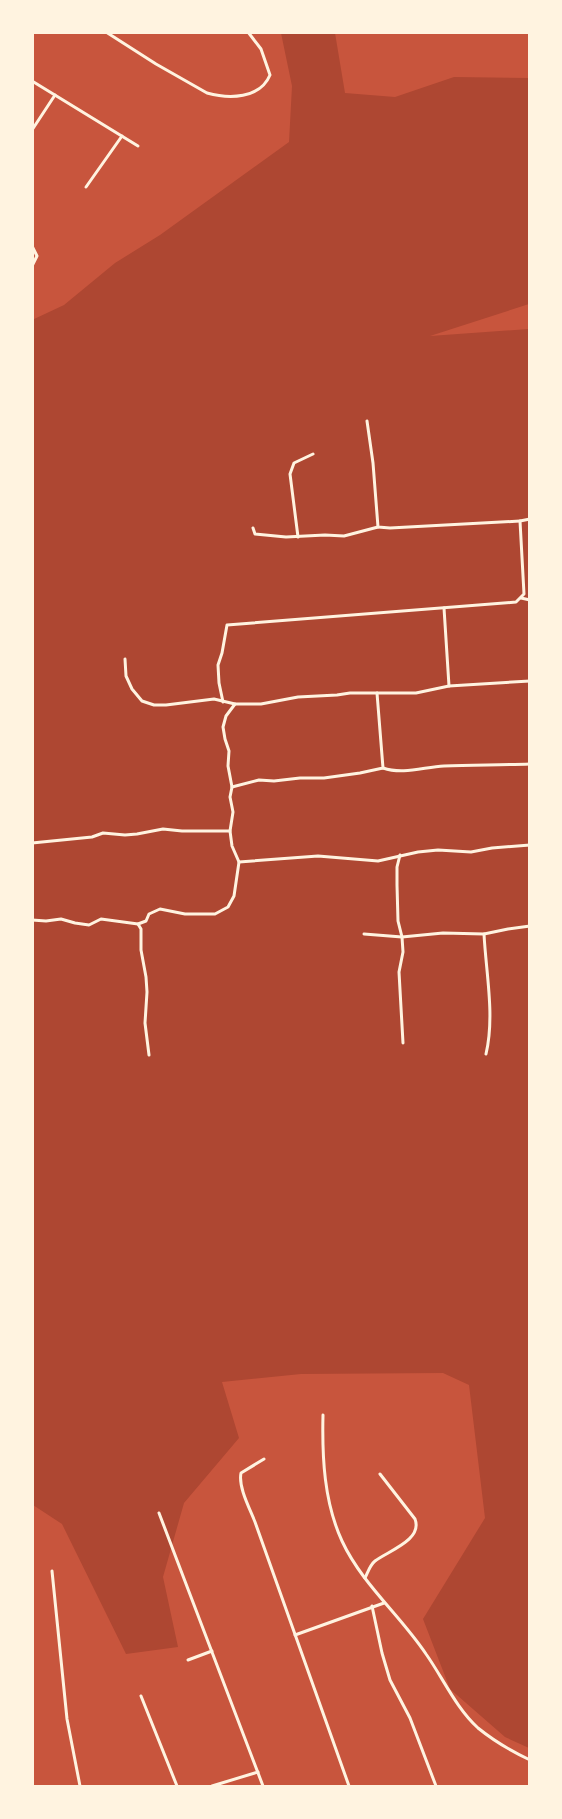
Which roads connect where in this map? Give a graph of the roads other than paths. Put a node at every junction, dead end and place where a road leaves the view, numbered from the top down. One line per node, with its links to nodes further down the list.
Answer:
1 (106, 32): 2 (street)
2 (248, 32)
3 (32, 81): 4 (street)
4 (55, 96): 5 (street); 6 (street)
5 (32, 130)
6 (122, 136): 7 (street); 8 (street)
7 (138, 146)
8 (86, 187)
9 (32, 246): 10 (street)
10 (32, 266)
11 (367, 422): 15 (street)
12 (314, 454): 17 (street)
13 (530, 519): 14 (street)
14 (520, 521): 15 (street); 18 (street)
15 (378, 527): 17 (street)
16 (253, 528): 17 (street)
17 (298, 537)
18 (520, 598): 19 (street); 20 (street)
19 (530, 600)
20 (444, 608): 23 (street); 25 (street)
21 (125, 659): 25 (street)
22 (530, 681): 23 (street)
23 (450, 686): 24 (street)
24 (377, 693): 26 (street); 28 (street)
25 (223, 702): 26 (street)
26 (235, 704): 29 (street)
27 (530, 764): 28 (street)
28 (383, 768): 29 (street)
29 (232, 788): 30 (street)
30 (230, 831): 31 (street); 34 (street)
31 (32, 843)
32 (530, 845): 33 (street)
33 (400, 855): 34 (street); 40 (street)
34 (239, 862): 36 (street)
35 (32, 920): 36 (street)
36 (138, 924): 43 (street)
37 (530, 926): 39 (street)
38 (364, 934): 40 (street)
39 (484, 934): 40 (street); 42 (street)
40 (402, 937): 41 (street)
41 (403, 1044)
42 (486, 1054)
43 (149, 1055)
44 (323, 1415): 49 (street)
45 (264, 1459): 52 (street)
46 (380, 1474): 49 (street)
47 (159, 1513): 53 (street)
48 (52, 1571): 58 (street)
49 (364, 1578): 50 (street)
50 (384, 1603): 51 (street); 56 (street)
51 (372, 1606): 52 (street); 63 (street)
52 (296, 1635): 62 (street)
53 (212, 1651): 54 (street); 57 (street)
54 (188, 1660)
55 (141, 1696): 59 (street)
56 (530, 1760)
57 (258, 1772): 60 (street); 61 (street)
58 (80, 1786)
59 (177, 1786)
60 (212, 1786)
61 (263, 1786)
62 (349, 1786)
63 (436, 1786)

